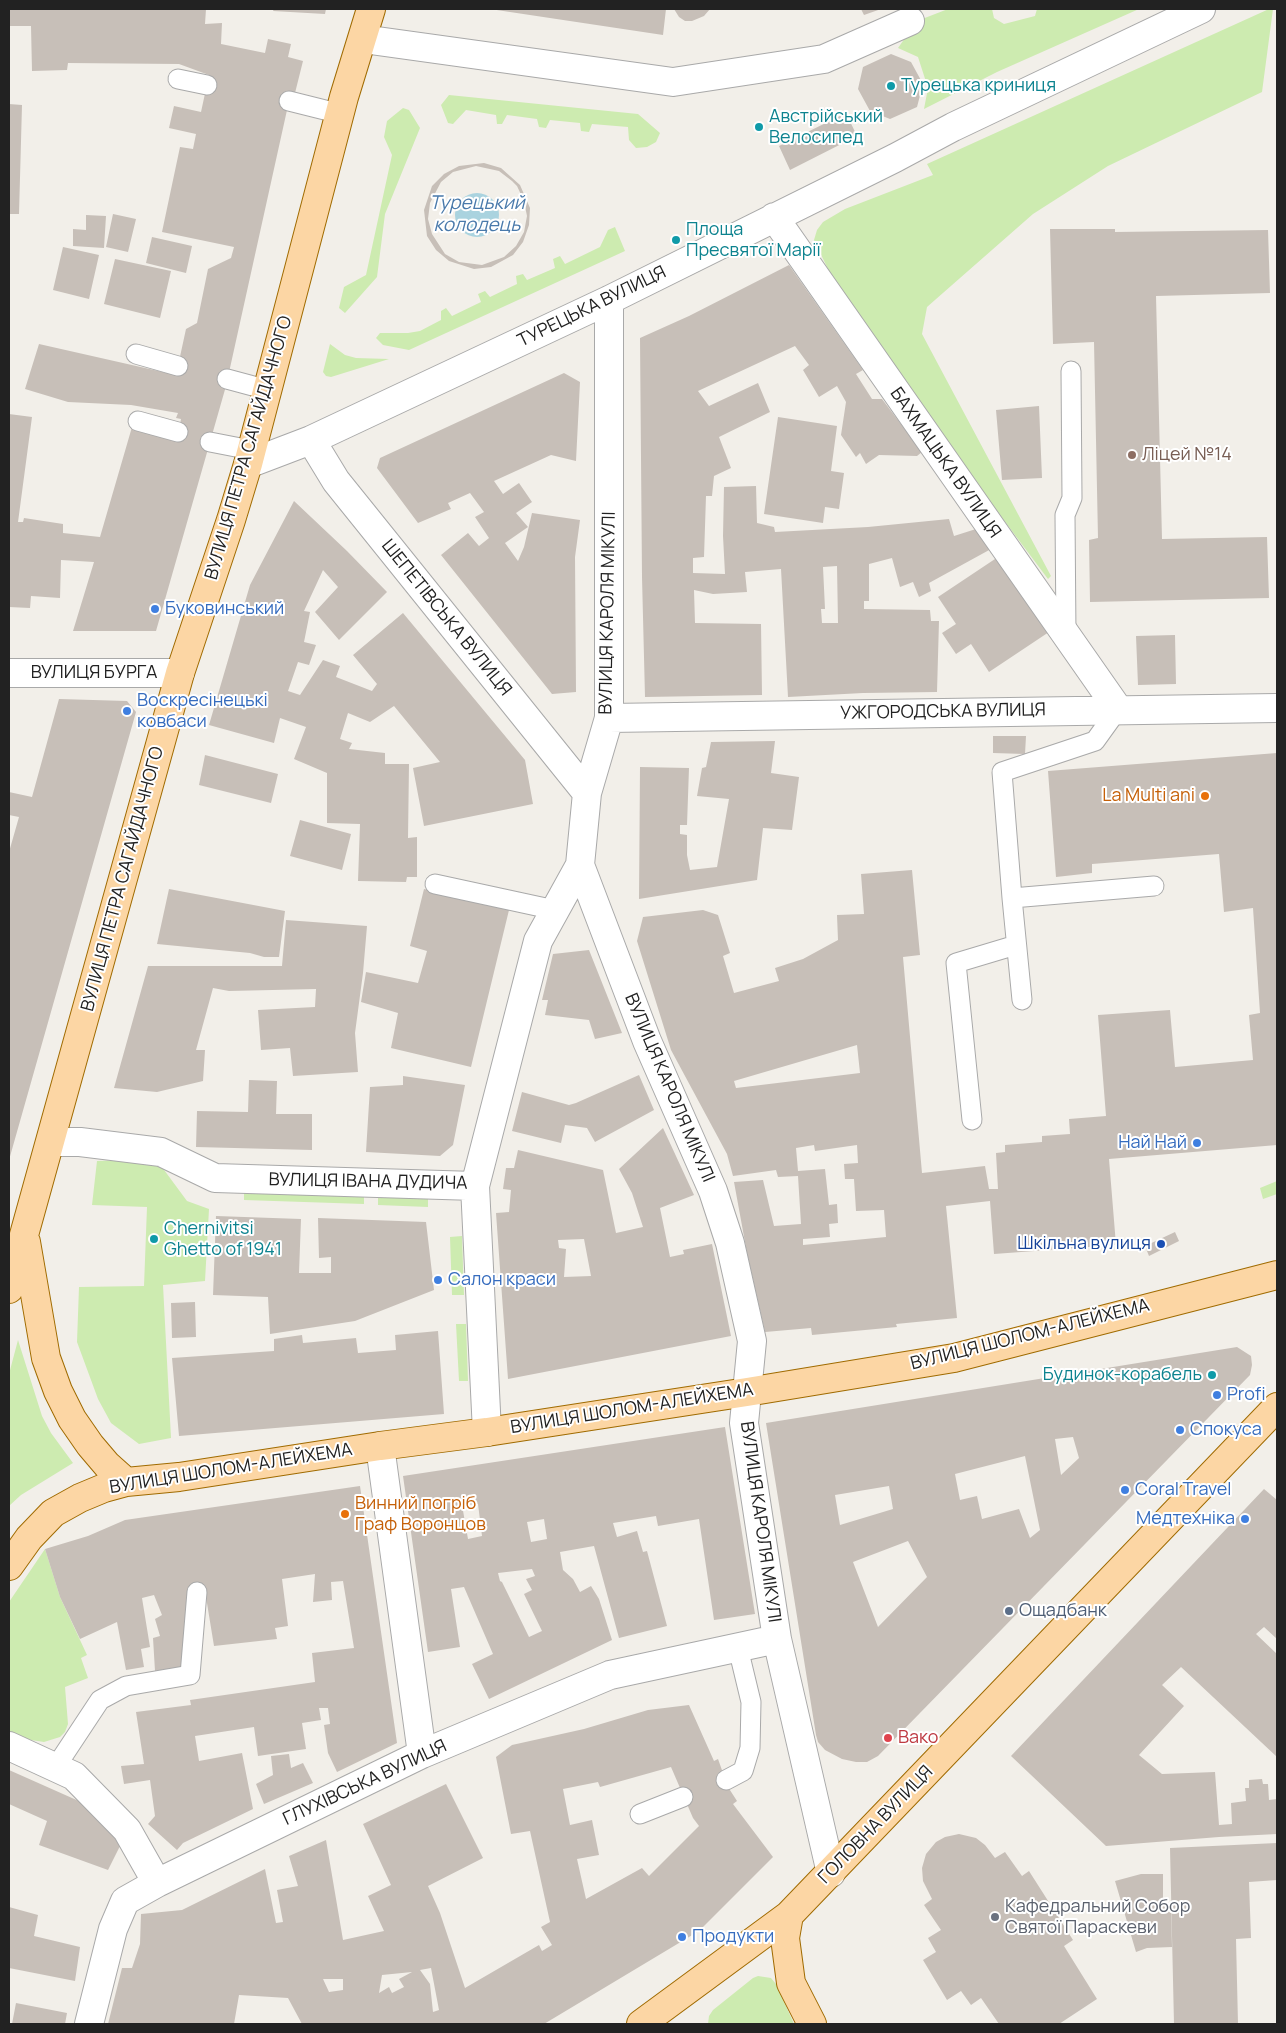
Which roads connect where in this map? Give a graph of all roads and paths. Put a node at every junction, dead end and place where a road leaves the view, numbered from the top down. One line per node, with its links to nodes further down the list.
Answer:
1 (371, 9): 4 (main road, ВУЛИЦЯ ПЕТРА САГАЙДАЧНОГО)
2 (1201, 9): 9 (street, ТУРЕЦЬКА ВУЛИЦЯ)
3 (910, 21): 4 (street)
4 (363, 38): 8 (main road, ВУЛИЦЯ ПЕТРА САГАЙДАЧНОГО)
5 (178, 78): 6 (lane)
6 (207, 84)
7 (289, 101): 8 (lane)
8 (341, 114): 15 (main road, ВУЛИЦЯ ПЕТРА САГАЙДАЧНОГО)
9 (774, 217): 10 (street, ТУРЕЦЬКА ВУЛИЦЯ); 21 (street, БАХМАЦЬКА ВУЛИЦЯ)
10 (609, 300): 18 (street, ТУРЕЦЬКА ВУЛИЦЯ); 26 (street, ВУЛИЦЯ КАРОЛЯ МІКУЛІ)
11 (136, 354): 12 (lane)
12 (178, 366)
13 (1071, 370): 21 (lane)
14 (227, 379): 15 (lane)
15 (268, 390): 20 (main road, ВУЛИЦЯ ПЕТРА САГАЙДАЧНОГО)
16 (138, 421): 17 (lane)
17 (178, 432)
18 (311, 440): 20 (street, ТУРЕЦЬКА ВУЛИЦЯ); 27 (street, ШЕПЕТІВСЬКА ВУЛИЦЯ)
19 (210, 442): 20 (lane)
20 (250, 457): 23 (main road, ВУЛИЦЯ ПЕТРА САГАЙДАЧНОГО)
21 (1066, 635): 24 (street, БАХМАЦЬКА ВУЛИЦЯ)
22 (9, 673): 23 (street, ВУЛИЦЯ БУРГА)
23 (180, 674): 36 (main road, ВУЛИЦЯ ПЕТРА САГАЙДАЧНОГО)
24 (1118, 708): 25 (street, УЖГОРОДСЬКА ВУЛИЦЯ); 26 (street, УЖГОРОДСЬКА ВУЛИЦЯ); 31 (lane)
25 (1277, 708)
26 (609, 718): 27 (street, ВУЛИЦЯ КАРОЛЯ МІКУЛІ)
27 (587, 793): 28 (street, ВУЛИЦЯ КАРОЛЯ МІКУЛІ)
28 (580, 866): 32 (street, ВУЛИЦЯ ІВАНА ДУДИЧА); 41 (street, ВУЛИЦЯ КАРОЛЯ МІКУЛІ)
29 (435, 884): 32 (lane)
30 (1154, 886): 31 (lane)
31 (1012, 898): 33 (lane)
32 (555, 910): 37 (street, ВУЛИЦЯ ІВАНА ДУДИЧА)
33 (1016, 945): 34 (lane); 35 (lane)
34 (1022, 1000)
35 (972, 1120)
36 (51, 1142): 37 (street, ВУЛИЦЯ ІВАНА ДУДИЧА); 38 (main road, ВУЛИЦЯ ПЕТРА САГАЙДАЧНОГО)
37 (475, 1186): 43 (street)
38 (25, 1234): 40 (main road, ВУЛИЦЯ ПЕТРА САГАЙДАЧНОГО); 45 (main road)
39 (1277, 1276): 41 (main road, ВУЛИЦЯ ШОЛОМ-АЛЕЙХЕМА)
40 (9, 1290)
41 (747, 1392): 43 (main road, ВУЛИЦЯ ШОЛОМ-АЛЕЙХЕМА); 48 (street, ВУЛИЦЯ КАРОЛЯ МІКУЛІ)
42 (1277, 1407): 56 (main road, ГОЛОВНА ВУЛИЦЯ)
43 (487, 1432): 44 (main road, ВУЛИЦЯ ШОЛОМ-АЛЕЙХЕМА)
44 (380, 1446): 45 (main road, ВУЛИЦЯ ШОЛОМ-АЛЕЙХЕМА); 51 (street)
45 (126, 1482): 46 (main road, ВУЛИЦЯ ШОЛОМ-АЛЕЙХЕМА)
46 (9, 1566)
47 (197, 1592): 52 (lane)
48 (777, 1639): 49 (street, ГЛУХІВСЬКА ВУЛИЦЯ); 56 (street, ВУЛИЦЯ КАРОЛЯ МІКУЛІ)
49 (738, 1648): 51 (street, ГЛУХІВСЬКА ВУЛИЦЯ); 53 (lane)
50 (9, 1746): 52 (street)
51 (422, 1754): 57 (street, ГЛУХІВСЬКА ВУЛИЦЯ)
52 (55, 1768): 57 (street)
53 (726, 1780)
54 (684, 1797): 55 (lane)
55 (640, 1814)
56 (831, 1873): 58 (main road, ГОЛОВНА ВУЛИЦЯ)
57 (157, 1883): 60 (street, ГЛУХІВСЬКА ВУЛИЦЯ)
58 (789, 1914): 59 (main road, ГОЛОВНА ВУЛИЦЯ); 61 (main road)
59 (649, 2022)
60 (89, 2024)
61 (812, 2024)

